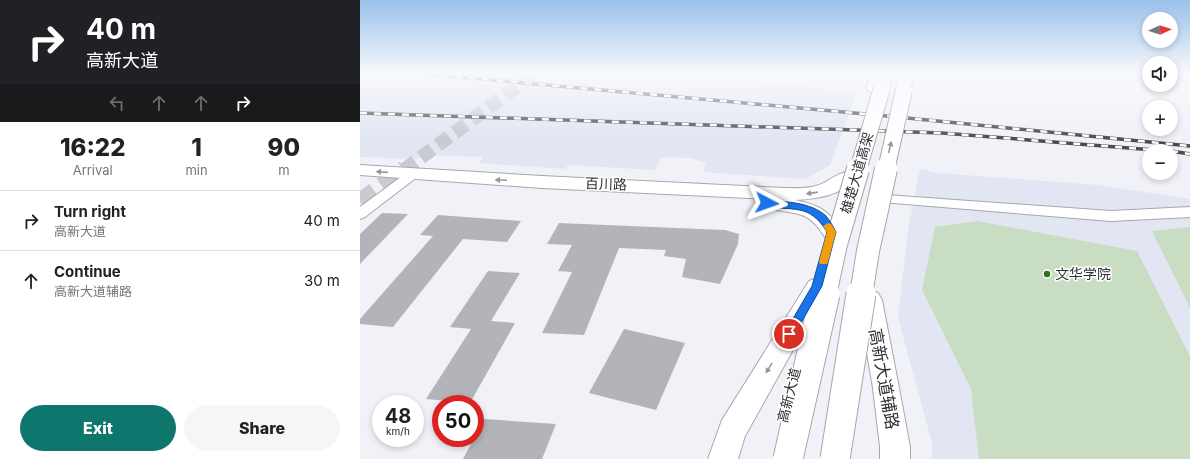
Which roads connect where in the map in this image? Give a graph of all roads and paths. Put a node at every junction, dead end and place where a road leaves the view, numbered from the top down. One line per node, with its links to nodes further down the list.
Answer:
1 (874, 95): 19 (main road, 雄楚大道高架, bridge)
2 (906, 95): 14 (main road, 雄楚大道高架, one-way to 2, bridge)
3 (848, 173): 5 (main road, 百川路, one-way to 5); 11 (main road, 高新大道)
4 (361, 174): 5 (main road, 百川路, one-way to 4); 7 (main road, 百川路)
5 (413, 174): 7 (street)
6 (892, 175): 8 (main road)
7 (398, 185): 10 (street); 11 (main road, 百川路)
8 (886, 199): 9 (street); 13 (main road)
9 (1190, 212)
10 (360, 214)
11 (832, 232): 12 (main road, 高新大道)
12 (817, 286): 15 (main road, one-way to 15); 18 (main road, 高新大道)
13 (870, 300): 21 (main road); 22 (main road, 高新大道辅路)
14 (855, 336): 20 (main road, 雄楚大道高架, bridge); 21 (main road, bridge)
15 (732, 430): 16 (street); 17 (main road)
16 (712, 459)
17 (723, 459)
18 (773, 459)
19 (788, 459)
20 (835, 459)
21 (847, 459)
22 (895, 459)

